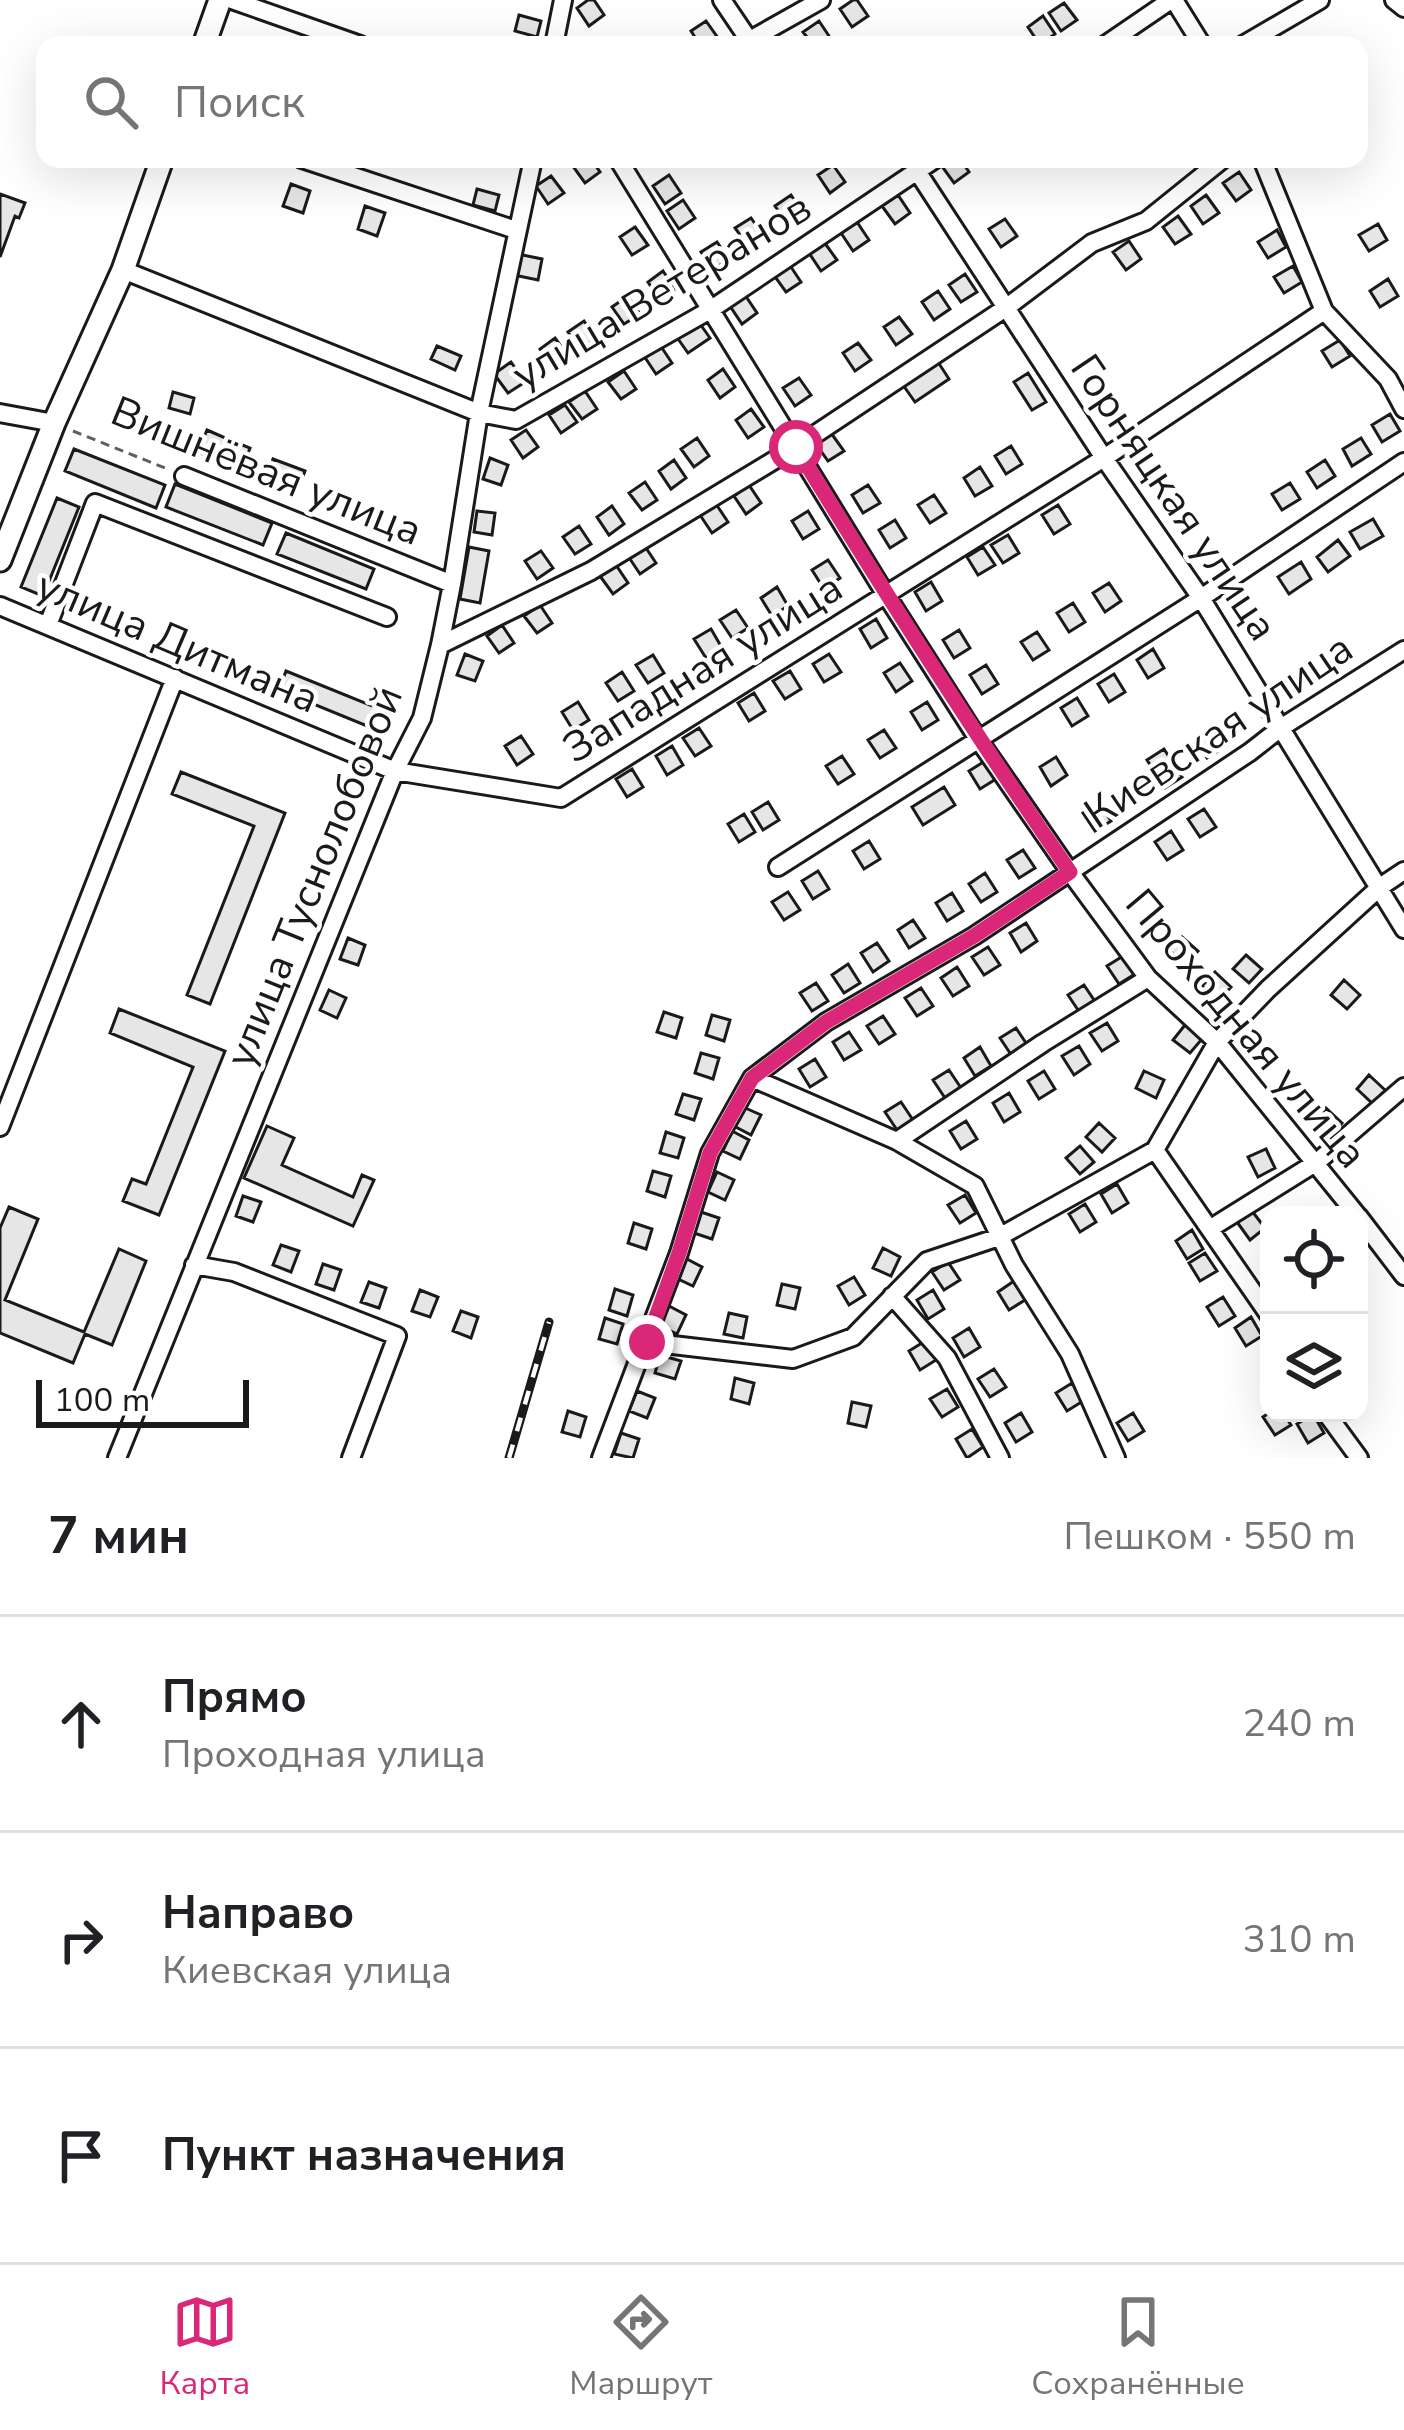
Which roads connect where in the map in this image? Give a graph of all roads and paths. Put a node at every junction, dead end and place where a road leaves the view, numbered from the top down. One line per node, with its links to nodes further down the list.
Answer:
1 (220, 0): 10 (main road)
2 (232, 0): 11 (street)
3 (722, 0): 13 (street)
4 (821, 0): 14 (street)
5 (1173, 0): 15 (street); 16 (street)
6 (1320, 0): 17 (street)
7 (1394, 0): 9 (street)
8 (558, 2): 12 (street)
9 (1404, 8)
10 (206, 36)
11 (334, 36)
12 (555, 36)
13 (741, 36)
14 (757, 36)
15 (1119, 36)
16 (1196, 36)
17 (1258, 36)
18 (159, 168): 27 (main road)
19 (329, 168): 26 (street)
20 (534, 168): 26 (street, улица Туснолобовой)
21 (623, 168): 29 (street, Проходная улица)
22 (922, 168): 25 (street, улица Ветеранов)
23 (1212, 168): 28 (street)
24 (1266, 168): 30 (street)
25 (917, 171): 28 (street, Горняцкая улица); 29 (street, улица Ветеранов)
26 (516, 230): 34 (street, улица Туснолобовой)
27 (123, 270): 34 (street); 35 (main road)
28 (1007, 307): 36 (street); 37 (street, Горняцкая улица)
29 (710, 310): 34 (street, улица Ветеранов); 36 (street, Проходная улица)
30 (1324, 311): 31 (street); 37 (street, Западная улица)
31 (1396, 374): 32 (street)
32 (1404, 409)
33 (0, 413): 35 (street)
34 (479, 413): 41 (street, улица Туснолобовой)
35 (55, 423): 39 (path, Вишнёвая улица); 40 (main road)
36 (796, 447): 42 (street, Проходная улица); 47 (street)
37 (1104, 458): 42 (street, Западная улица); 43 (street, Горняцкая улица)
38 (1404, 463): 43 (street)
39 (184, 476): 41 (street, Вишнёвая улица)
40 (0, 560)
41 (452, 584): 47 (street, улица Туснолобовой)
42 (886, 595): 51 (street, Проходная улица); 52 (street, Западная улица)
43 (1202, 598): 50 (street, Горняцкая улица); 51 (street)
44 (0, 606): 46 (street, улица Дитмана)
45 (387, 617): 46 (street)
46 (48, 626): 49 (street, улица Дитмана)
47 (440, 645): 52 (street, улица Туснолобовой)
48 (1404, 650): 50 (street, Киевская улица)
49 (175, 678): 52 (street, улица Дитмана); 62 (street)
50 (1282, 727): 55 (street, Киевская улица); 56 (street, Горняцкая улица)
51 (978, 739): 53 (street); 55 (street, Проходная улица)
52 (395, 771): 70 (street, улица Туснолобовой)
53 (778, 867)
54 (1404, 871): 56 (street)
55 (1070, 872): 58 (street, Проходная улица); 60 (street, Киевская улица)
56 (1380, 887): 57 (street, Горняцкая улица); 59 (street)
57 (1404, 928)
58 (1148, 979): 59 (street, Проходная улица); 63 (street)
59 (1217, 1042): 64 (street); 65 (street, Проходная улица)
60 (752, 1078): 63 (street); 74 (street, Киевская улица)
61 (1404, 1087): 65 (street)
62 (0, 1127)
63 (897, 1141): 69 (street)
64 (1155, 1150): 67 (street); 69 (street)
65 (1317, 1162): 66 (street, Проходная улица); 67 (street)
66 (1350, 1206)
67 (1211, 1228): 73 (street)
68 (1368, 1229): 71 (street, Проходная улица)
69 (999, 1237): 72 (street); 80 (street)
70 (194, 1264): 76 (street, улица Туснолобовой); 77 (street)
71 (1404, 1276)
72 (892, 1296): 74 (street); 79 (street)
73 (1268, 1314)
74 (647, 1342): 78 (street, Киевская улица)
75 (1333, 1422): 81 (street)
76 (117, 1458)
77 (351, 1458)
78 (601, 1458)
79 (1000, 1458)
80 (1116, 1458)
81 (1359, 1458)

